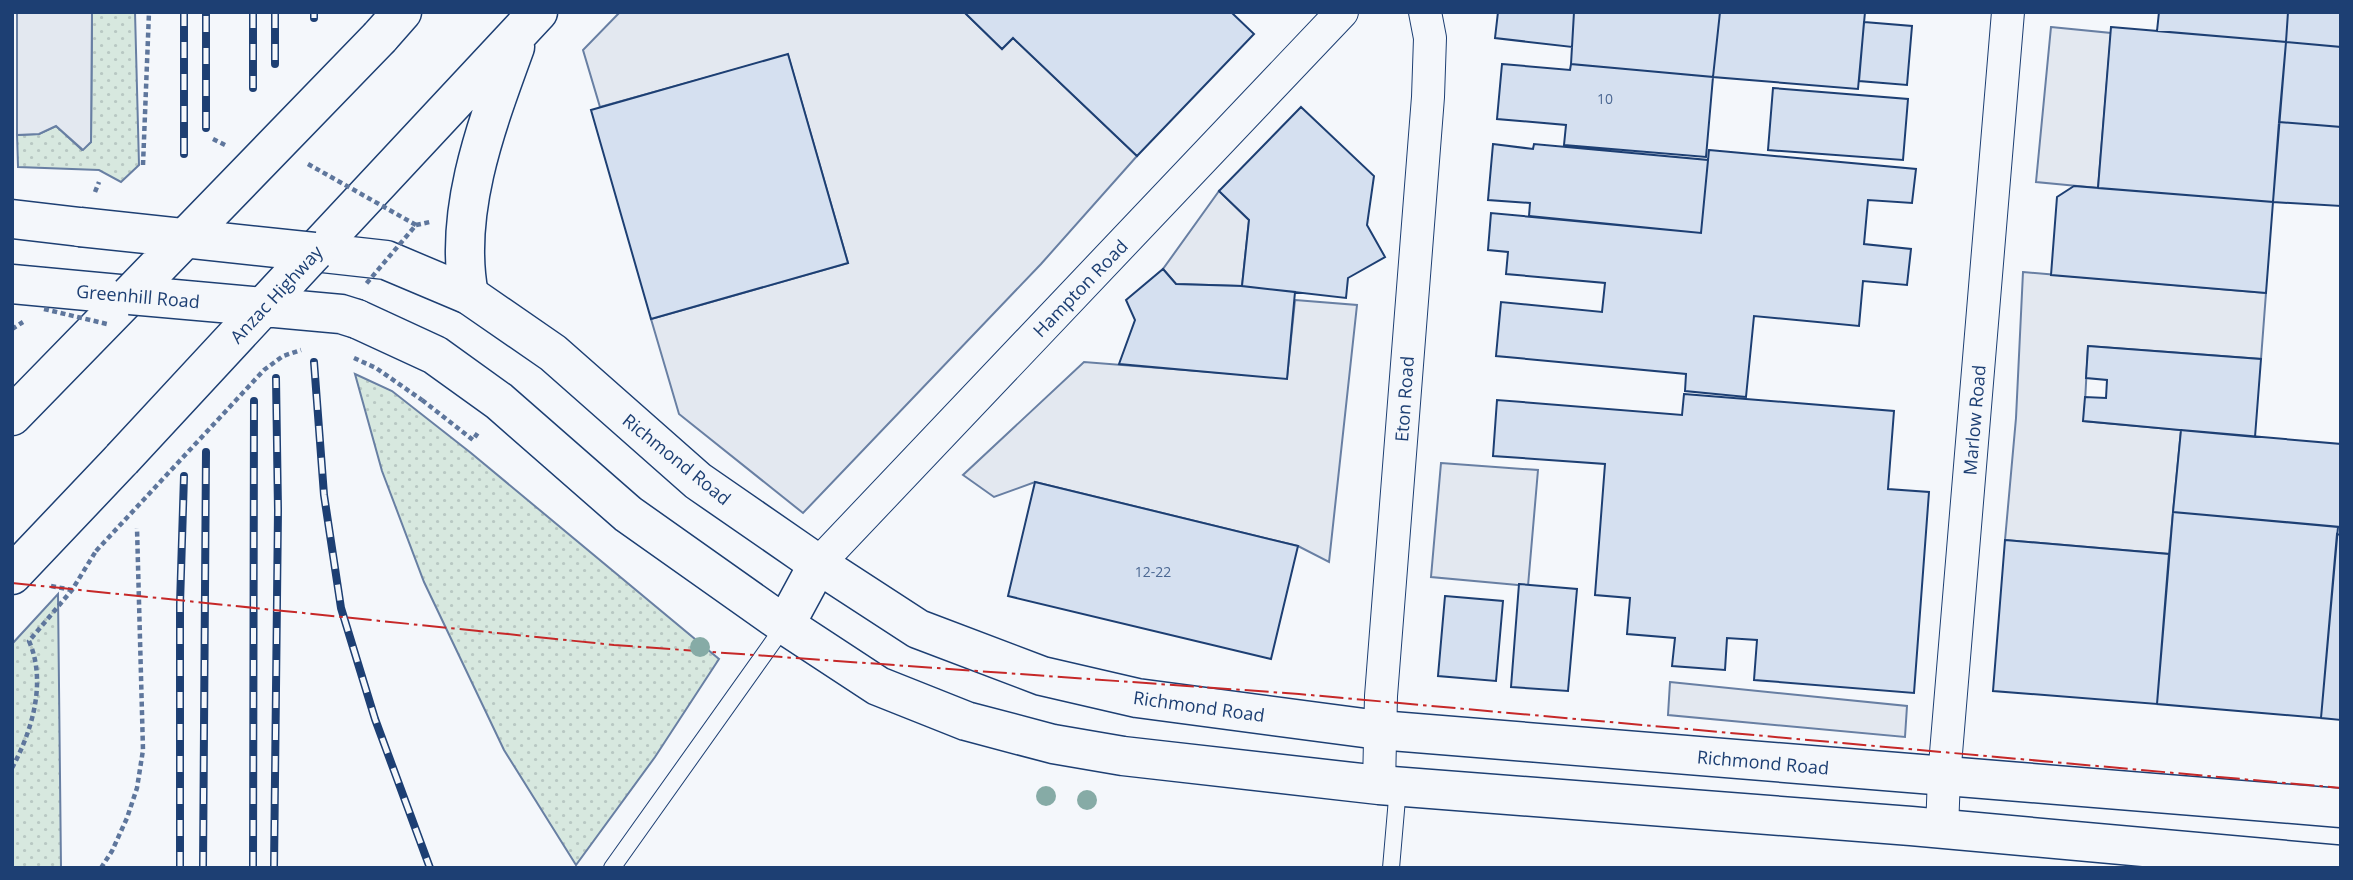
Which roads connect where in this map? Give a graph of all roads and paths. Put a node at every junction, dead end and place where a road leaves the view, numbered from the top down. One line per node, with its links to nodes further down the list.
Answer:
1 (149, 12): 9 (path)
2 (1342, 12): 24 (street, Hampton Road)
3 (1425, 12): 27 (street, Eton Road)
4 (2008, 12): 29 (street, Marlow Road)
5 (529, 22): 10 (main road, Anzac Highway); 17 (main road)
6 (391, 24): 8 (main road, bridge)
7 (213, 139): 8 (path, bridge)
8 (260, 161): 10 (path, bridge); 13 (main road, bridge)
9 (143, 165)
10 (366, 197): 12 (path, bridge); 14 (main road, Anzac Highway)
11 (12, 219): 13 (main road, bridge)
12 (416, 225)
13 (185, 238): 14 (main road, Richmond Road, bridge); 16 (main road, bridge)
14 (314, 253): 17 (main road, Richmond Road); 18 (main road, Anzac Highway, bridge)
15 (12, 284): 16 (main road, Greenhill Road)
16 (130, 295): 18 (main road, Greenhill Road, bridge); 22 (main road)
17 (469, 295): 24 (main road, Richmond Road)
18 (264, 307): 25 (main road, Anzac Highway, bridge); 26 (main road, bridge)
19 (311, 350): 28 (path, bridge)
20 (344, 355): 21 (path, bridge)
21 (422, 400)
22 (12, 416)
23 (136, 528): 36 (path)
24 (818, 564): 26 (main road); 27 (main road, Richmond Road)
25 (12, 575)
26 (785, 625): 30 (main road); 35 (lane)
27 (1379, 730): 29 (main road, Richmond Road); 30 (street, Eton Road)
28 (12, 768)
29 (1944, 777): 31 (main road, Richmond Road); 32 (street, Marlow Road)
30 (1389, 786): 32 (main road); 37 (lane)
31 (2341, 808)
32 (1942, 829): 33 (main road)
33 (2199, 860): 34 (main road)
34 (2341, 865)
35 (613, 866)
36 (101, 868)
37 (1391, 868)

